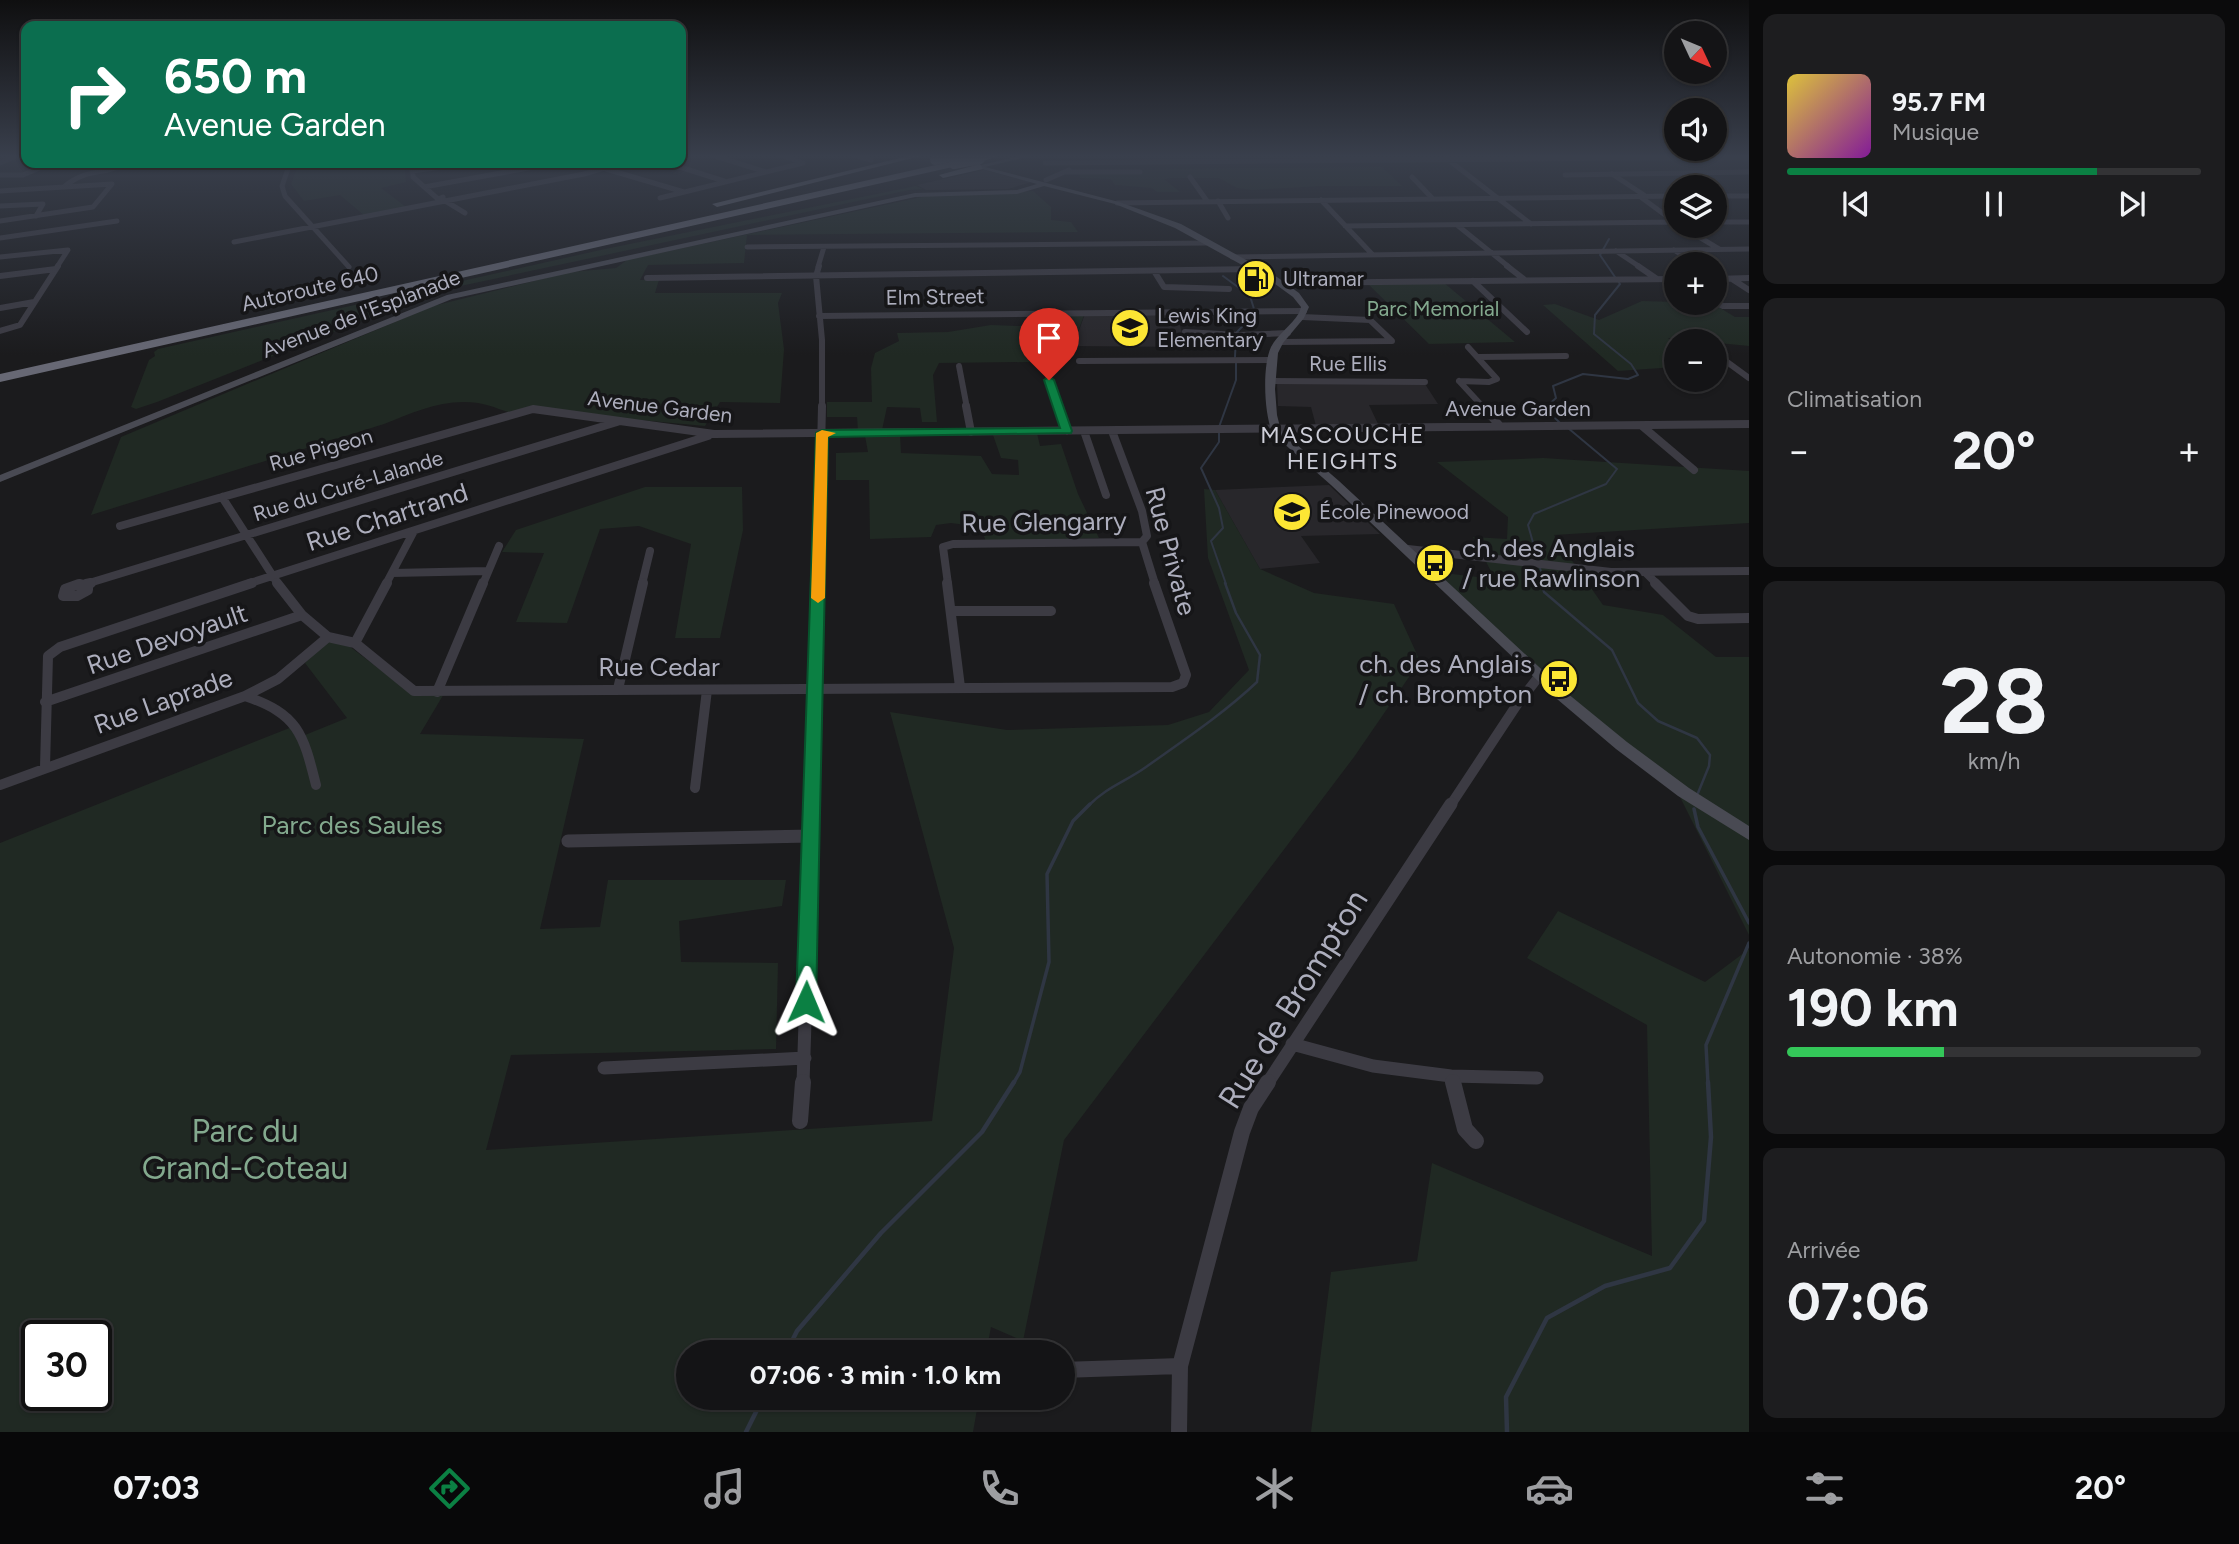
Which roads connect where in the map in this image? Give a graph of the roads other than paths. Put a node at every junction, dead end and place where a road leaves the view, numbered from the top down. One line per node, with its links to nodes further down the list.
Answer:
1 (105, 222): 17 (street)
2 (309, 222): 13 (street)
3 (324, 222): 13 (street)
4 (648, 222): 61 (highway, Autoroute 640)
5 (705, 222): 71 (highway, Autoroute 640)
6 (792, 222): 66 (street, Avenue de l'Esplanade)
7 (1166, 222): 20 (street)
8 (1341, 222): 16 (street)
9 (1528, 222): 14 (street)
10 (1727, 222): 11 (street)
11 (1749, 222)
12 (1664, 223): 14 (street)
13 (311, 224): 19 (street); 32 (street)
14 (1531, 224): 15 (street)
15 (1457, 225): 16 (street); 27 (street)
16 (1345, 226): 29 (street)
17 (0, 238)
18 (1701, 238): 23 (street)
19 (236, 242)
20 (1206, 243): 22 (street); 31 (street)
21 (747, 247): 22 (street)
22 (824, 247): 37 (street)
23 (1718, 249): 24 (street); 25 (street)
24 (1749, 249)
25 (1674, 250): 26 (street); 28 (street)
26 (1616, 251): 27 (street); 40 (street)
27 (1490, 252): 29 (street); 45 (street)
28 (1677, 252)
29 (1372, 254): 31 (street)
30 (0, 257): 33 (street)
31 (1232, 257): 34 (street)
32 (349, 267)
33 (56, 269): 36 (street); 49 (street)
34 (1256, 269): 35 (street); 46 (street)
35 (1154, 271): 37 (street); 47 (street)
36 (0, 276)
37 (816, 276): 38 (street); 54 (street)
38 (647, 278)
39 (1749, 278): 43 (street)
40 (1657, 279): 41 (street); 45 (street)
41 (1664, 279)
42 (1727, 279): 43 (street)
43 (1732, 279): 48 (street)
44 (1473, 281): 45 (street); 46 (street); 57 (street)
45 (1525, 281)
46 (1281, 283): 53 (street)
47 (1228, 289)
48 (1749, 290)
49 (34, 302): 52 (street); 55 (street)
50 (1727, 306): 51 (street)
51 (1749, 306)
52 (0, 308)
53 (1303, 314): 54 (street, Elm Street); 58 (street); 59 (street, Elm Street)
54 (819, 316): 85 (street)
55 (0, 331)
56 (1185, 332): 58 (street)
57 (1527, 332)
58 (1288, 333): 59 (street)
59 (1279, 342): 64 (street)
60 (1468, 347): 63 (street)
61 (68, 349)
62 (1566, 356): 63 (street)
63 (1478, 358): 78 (street)
64 (1272, 360): 65 (street); 73 (street)
65 (1079, 361)
66 (287, 362): 68 (street); 88 (street, Avenue de l'Esplanade)
67 (1727, 362): 72 (street)
68 (297, 366)
69 (959, 366): 84 (street)
70 (1048, 375): 81 (street)
71 (0, 378)
72 (1749, 378)
73 (1272, 381): 74 (street, Rue Ellis); 80 (street)
74 (1424, 382)
75 (533, 409): 76 (street, Avenue Garden); 90 (street, Rue Pigeon)
76 (620, 421): 86 (street, Avenue Garden); 93 (street, Rue du Curé-Lalande)
77 (1749, 424): 79 (street, Avenue Garden)
78 (1500, 426): 79 (street, Avenue Garden); 80 (street, Avenue Garden)
79 (1642, 426): 87 (street)
80 (1275, 429): 83 (street, Avenue Garden); 96 (street)
81 (1067, 431): 82 (street, Avenue Garden); 84 (street, Avenue Garden)
82 (1084, 431): 83 (street, Avenue Garden); 89 (street)
83 (1112, 431): 94 (street, Rue Private)
84 (971, 432): 85 (street, Avenue Garden)
85 (822, 433): 86 (street, Avenue Garden); 113 (street)
86 (714, 435): 92 (street, Rue Chartrand)
87 (1694, 470)
88 (0, 479)
89 (1106, 495)
90 (222, 497): 91 (street, Rue Pigeon); 93 (street, Rue Cedar)
91 (120, 526)
92 (414, 531): 100 (street); 102 (street, Rue Chartrand)
93 (247, 535): 102 (street, Rue Cedar); 103 (street, Rue du Curé-Lalande)
94 (1142, 542): 104 (street, Rue Glengarry); 111 (street, Rue Private)
95 (499, 546): 98 (street)
96 (1408, 549): 101 (street); 110 (street)
97 (650, 551): 114 (street)
98 (487, 571): 100 (street); 116 (street)
99 (1749, 571): 101 (street)
100 (392, 572): 109 (street)
101 (1646, 573): 107 (street)
102 (272, 576): 106 (street, Rue Cedar); 118 (street, Rue Chartrand)
103 (86, 584)
104 (952, 611): 105 (street); 112 (street)
105 (1051, 611)
106 (302, 615): 108 (street, Rue Cedar); 118 (street, Rue Devoyault)
107 (1749, 618)
108 (328, 637): 109 (street, Rue Cedar); 117 (street, Rue Laprade)
109 (355, 643): 116 (street, Rue Cedar)
110 (1540, 675): 123 (street); 126 (street, Rue de Brompton)
111 (1183, 682): 112 (street, Rue Cedar)
112 (960, 687): 113 (street, Rue Cedar)
113 (815, 688): 115 (street, Rue Cedar); 124 (street)
114 (618, 689): 115 (street, Rue Cedar); 116 (street, Rue Cedar)
115 (707, 690): 122 (street)
116 (437, 692)
117 (245, 696): 119 (street, Rue Laprade); 121 (street)
118 (45, 702): 119 (street)
119 (45, 767): 120 (street, Rue Laprade)
120 (0, 785)
121 (316, 785)
122 (695, 788)
123 (1749, 834)
124 (810, 836): 125 (street); 127 (street)
125 (568, 841)
126 (1292, 1044): 129 (street); 133 (street, Rue de Brompton)
127 (805, 1058): 128 (street); 131 (street)
128 (604, 1068)
129 (1451, 1076): 130 (street); 132 (street)
130 (1537, 1078)
131 (800, 1121)
132 (1476, 1141)
133 (1180, 1366): 134 (street); 135 (street, Rue de Brompton)
134 (1075, 1370)
135 (1179, 1432)

